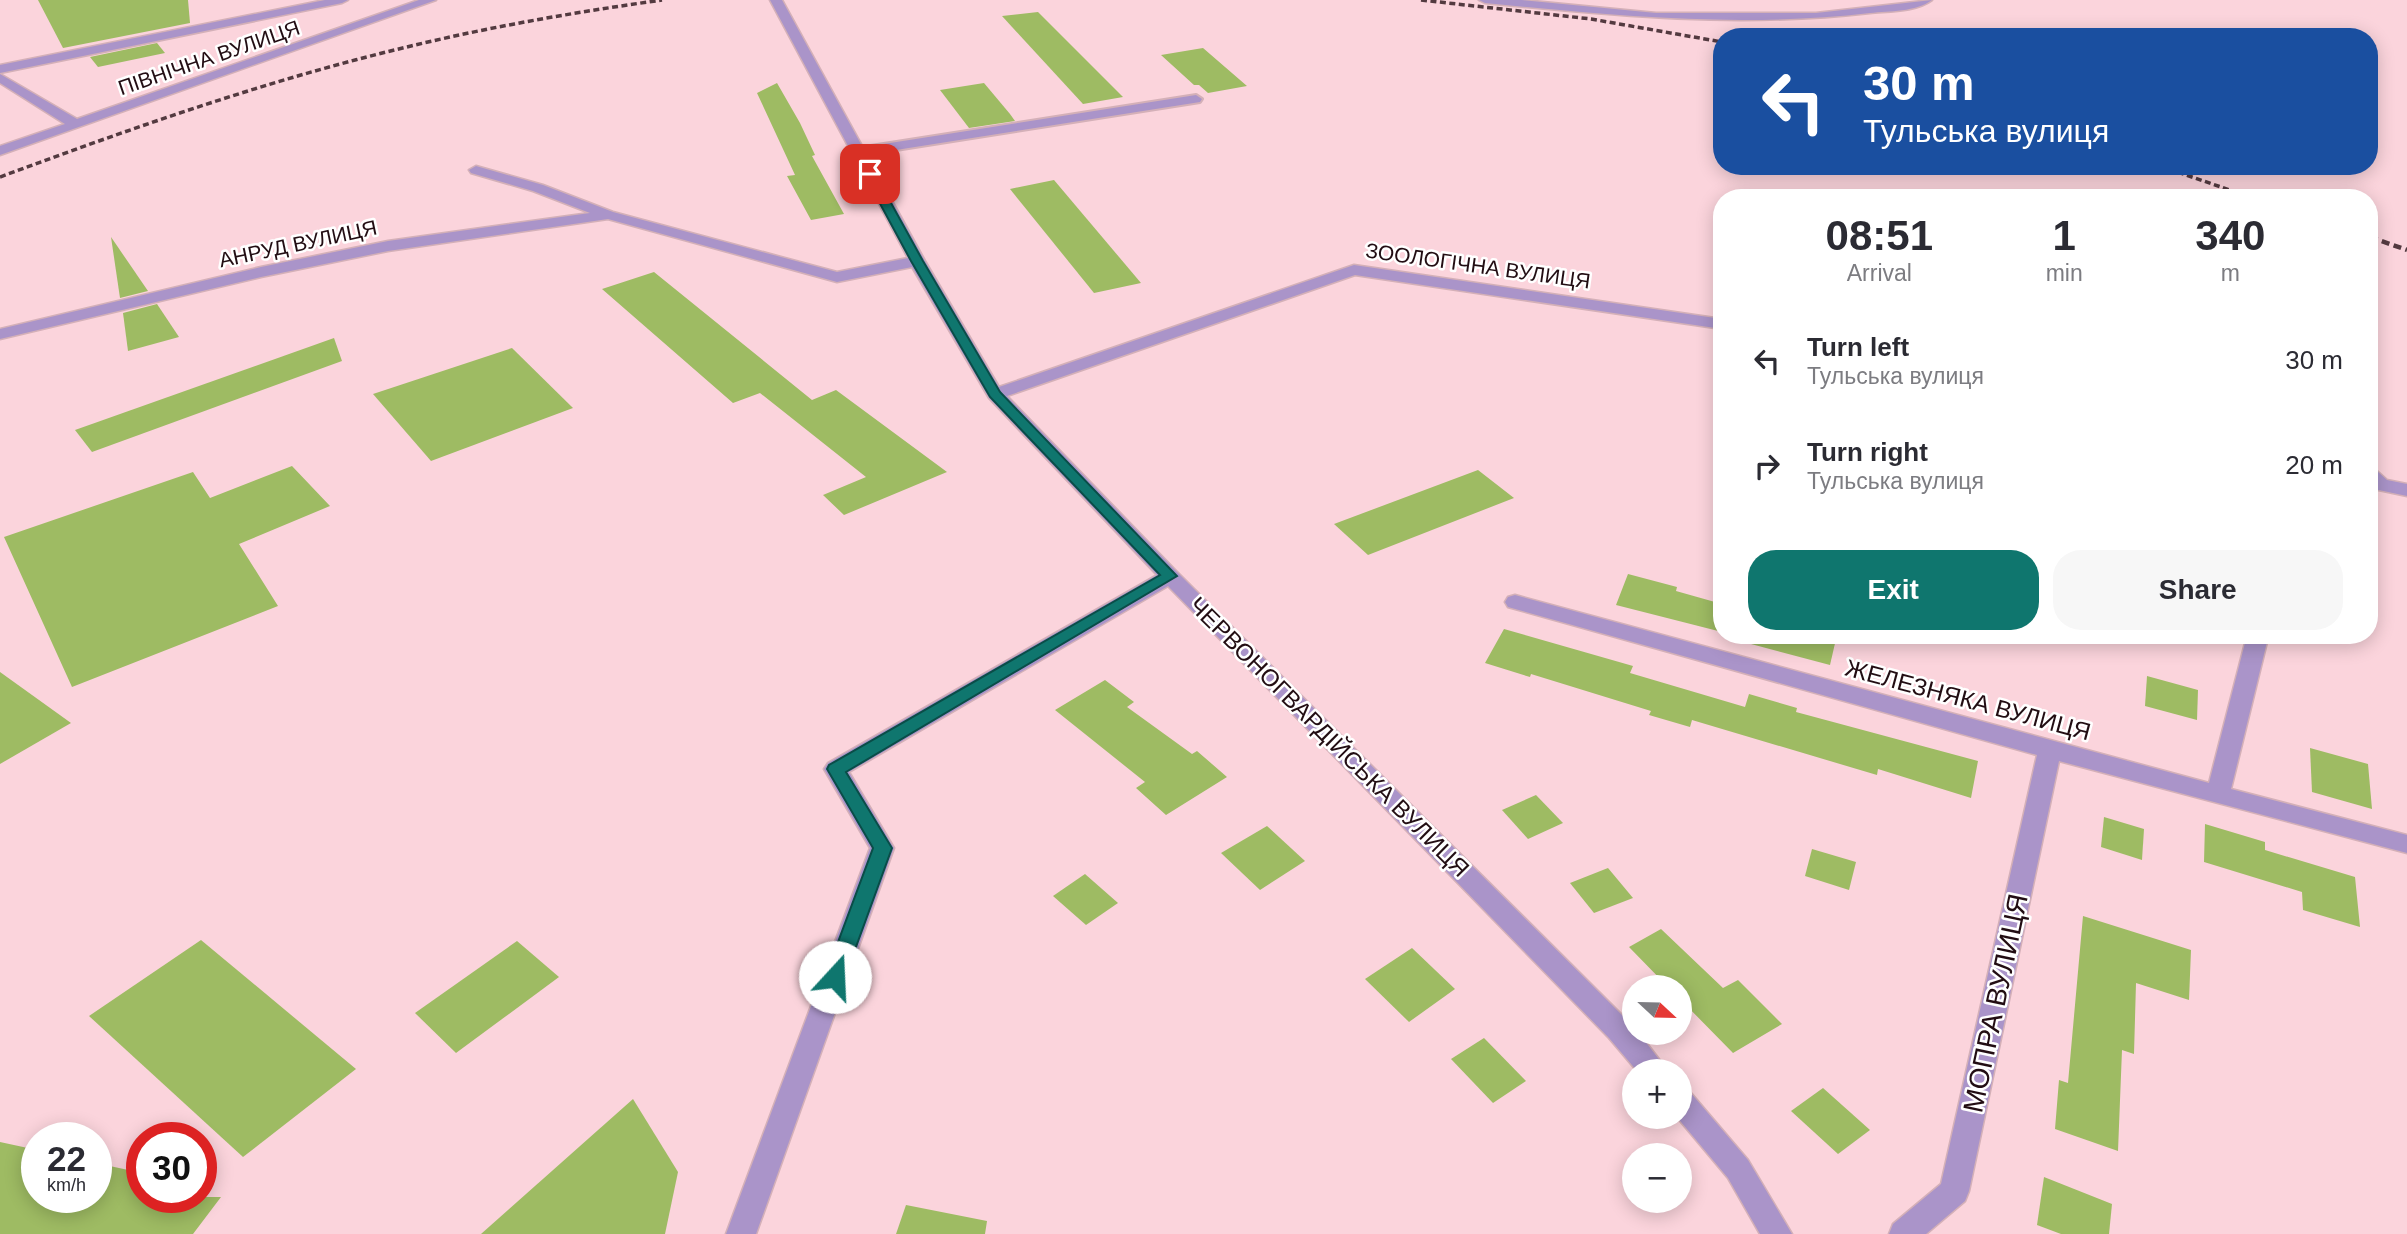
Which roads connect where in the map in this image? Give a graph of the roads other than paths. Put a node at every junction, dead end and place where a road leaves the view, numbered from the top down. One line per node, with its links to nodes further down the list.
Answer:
1 (342, 0): 6 (street)
2 (430, 0): 9 (street, ПІВНІЧНА ВУЛИЦЯ)
3 (776, 0): 11 (street, ЧЕРВОНОГВАРДІЙСЬКА ВУЛИЦЯ)
4 (1485, 0): 5 (street)
5 (1926, 0)
6 (0, 69)
7 (0, 78): 9 (street)
8 (1196, 99): 11 (lane)
9 (77, 125): 10 (street, ПІВНІЧНА ВУЛИЦЯ)
10 (0, 150)
11 (858, 152): 14 (street, ЧЕРВОНОГВАРДІЙСЬКА ВУЛИЦЯ)
12 (476, 170): 13 (street)
13 (608, 215): 14 (street); 16 (street, АНРУД ВУЛИЦЯ)
14 (917, 261): 17 (street, ЧЕРВОНОГВАРДІЙСЬКА ВУЛИЦЯ)
15 (1713, 323): 17 (street, ЗООЛОГІЧНА ВУЛИЦЯ)
16 (0, 334)
17 (995, 394): 22 (street, ЧЕРВОНОГВАРДІЙСЬКА ВУЛИЦЯ)
18 (2378, 483): 20 (lane)
19 (2378, 484): 21 (street)
20 (2407, 484)
21 (2407, 490)
22 (1170, 576): 28 (street, ЧЕРВОНОГВАРДІЙСЬКА ВУЛИЦЯ); 30 (street)
23 (1516, 602): 25 (street, ЖЕЛЕЗНЯКА ВУЛИЦЯ)
24 (2256, 644): 26 (street)
25 (2050, 750): 26 (street, ЖЕЛЕЗНЯКА ВУЛИЦЯ); 32 (street, МОПРА ВУЛИЦЯ)
26 (2218, 795): 27 (street, ЖЕЛЕЗНЯКА ВУЛИЦЯ)
27 (2407, 844)
28 (1644, 1059)
29 (1692, 1115): 31 (street)
30 (741, 1234)
31 (1777, 1234)
32 (1904, 1234)

